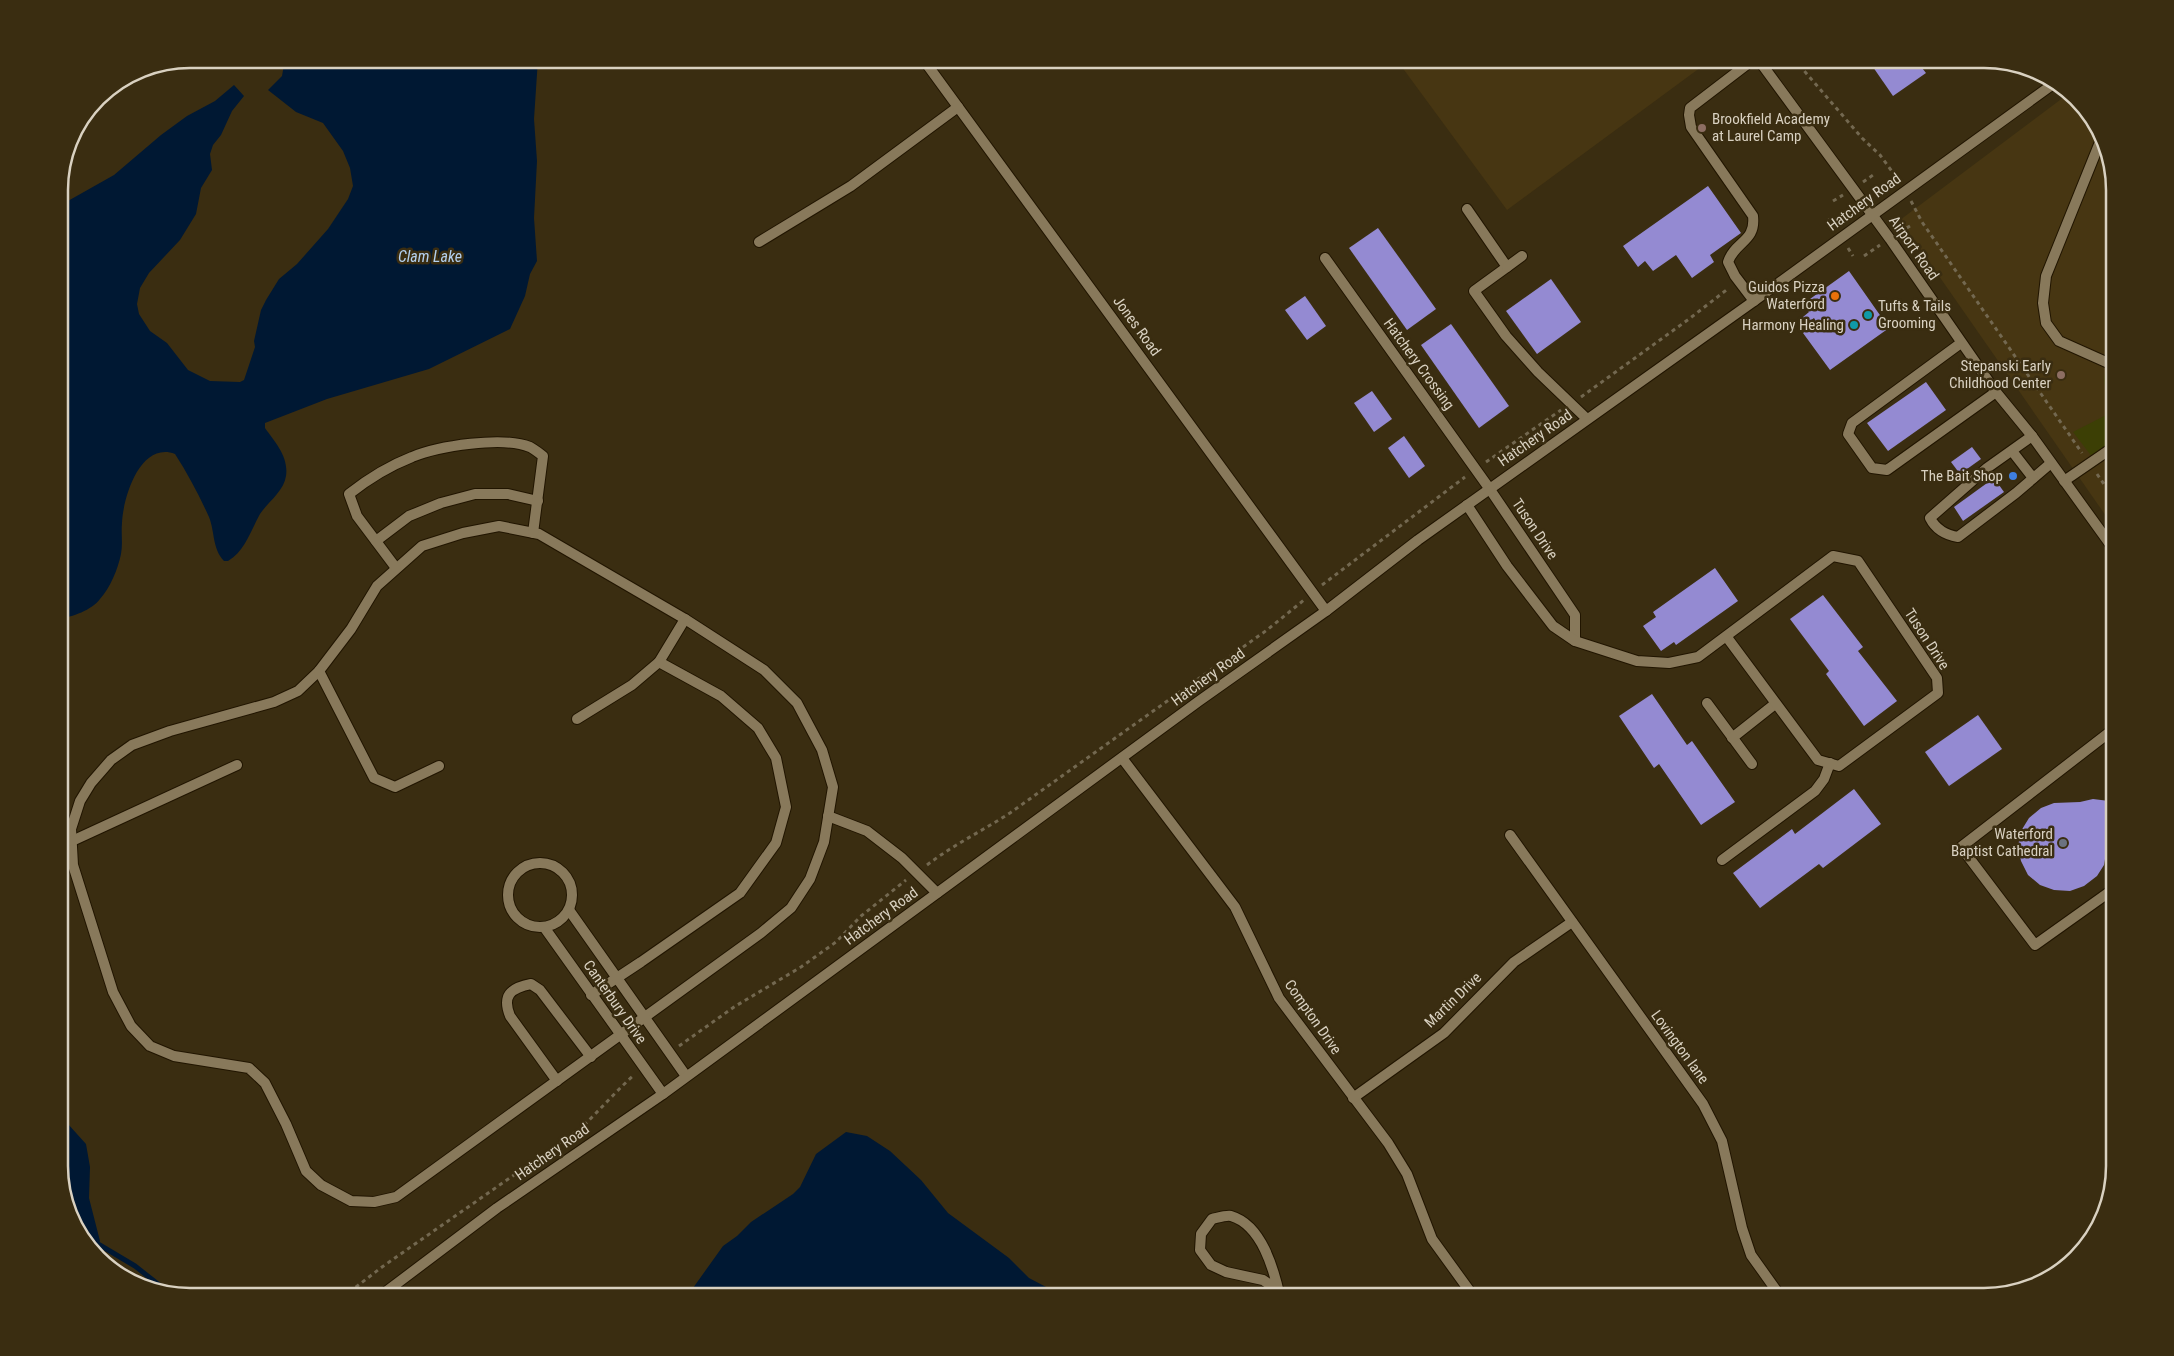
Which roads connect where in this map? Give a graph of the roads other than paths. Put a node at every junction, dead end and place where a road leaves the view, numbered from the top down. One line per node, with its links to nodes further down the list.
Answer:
1 (930, 68): 5 (street, Jones Road)
2 (1744, 68): 13 (street)
3 (1763, 68): 8 (street, Airport Road)
4 (2050, 87): 8 (street, Hatchery Road)
5 (958, 107): 9 (street); 31 (street, Jones Road)
6 (2098, 146): 15 (street)
7 (1467, 209): 12 (street)
8 (1872, 215): 13 (street, Hatchery Road); 14 (street, Airport Road)
9 (759, 242)
10 (1522, 256): 12 (street)
11 (1325, 258): 24 (street, Hatchery Crossing)
12 (1507, 267): 17 (street)
13 (1754, 301): 17 (street, Hatchery Road)
14 (1961, 343): 16 (street, Airport Road); 16 (street)
15 (2106, 362)
16 (1996, 392): 18 (street, Airport Road)
17 (1587, 419): 24 (street, Hatchery Road)
18 (2032, 436): 19 (street); 21 (street, Airport Road)
19 (2012, 451): 22 (street); 22 (street)
20 (2106, 452): 23 (street)
21 (2052, 463): 22 (street); 23 (street, Airport Road)
22 (2034, 478)
23 (2064, 481): 28 (street, Airport Road)
24 (1489, 488): 26 (street, Hatchery Road); 34 (street, Tuson Drive)
25 (538, 501): 27 (street); 29 (street); 29 (street)
26 (1467, 505): 31 (street, Hatchery Road); 34 (street, Tuson Drive)
27 (533, 532): 30 (street); 32 (street)
28 (2106, 539)
29 (376, 541): 30 (street)
30 (396, 568): 36 (street)
31 (1326, 611): 42 (street, Hatchery Road)
32 (685, 619): 35 (street); 47 (street)
33 (1726, 636): 34 (street, Tuson Drive); 38 (street); 43 (street, Tuson Drive)
34 (1575, 641)
35 (659, 662): 39 (street); 56 (street)
36 (319, 671): 46 (street); 49 (street)
37 (1707, 703): 41 (street)
38 (1775, 704): 41 (street); 43 (street)
39 (577, 719)
40 (2106, 735): 52 (street)
41 (1732, 738): 44 (street)
42 (1122, 758): 51 (street, Hatchery Road); 64 (street, Compton Drive)
43 (1830, 763): 50 (street)
44 (1752, 764)
45 (237, 765): 49 (street)
46 (440, 766)
47 (828, 816): 51 (street); 58 (street)
48 (1510, 836): 54 (street, Lovington lane)
49 (72, 841): 62 (street)
50 (1722, 860)
51 (937, 893): 61 (street, Hatchery Road)
52 (2106, 894)
53 (569, 910): 55 (street); 55 (street); 56 (street, Canterbury Drive)
54 (1572, 922): 64 (street, Martin Drive); 69 (street, Lovington lane)
55 (544, 927): 57 (street, Canterbury Drive)
56 (616, 978): 57 (street); 58 (street, Canterbury Drive)
57 (591, 995): 59 (street, Canterbury Drive)
58 (644, 1019): 59 (street); 61 (street, Canterbury Drive)
59 (620, 1036): 60 (street); 63 (street, Canterbury Drive)
60 (591, 1057): 62 (street); 62 (street)
61 (686, 1076): 63 (street, Hatchery Road)
62 (557, 1081)
63 (662, 1094): 65 (street, Hatchery Road)
64 (1354, 1098): 68 (street, Compton Drive)
65 (391, 1288)
66 (1272, 1288): 67 (street)
67 (1277, 1288)
68 (1467, 1288)
69 (1774, 1288)

